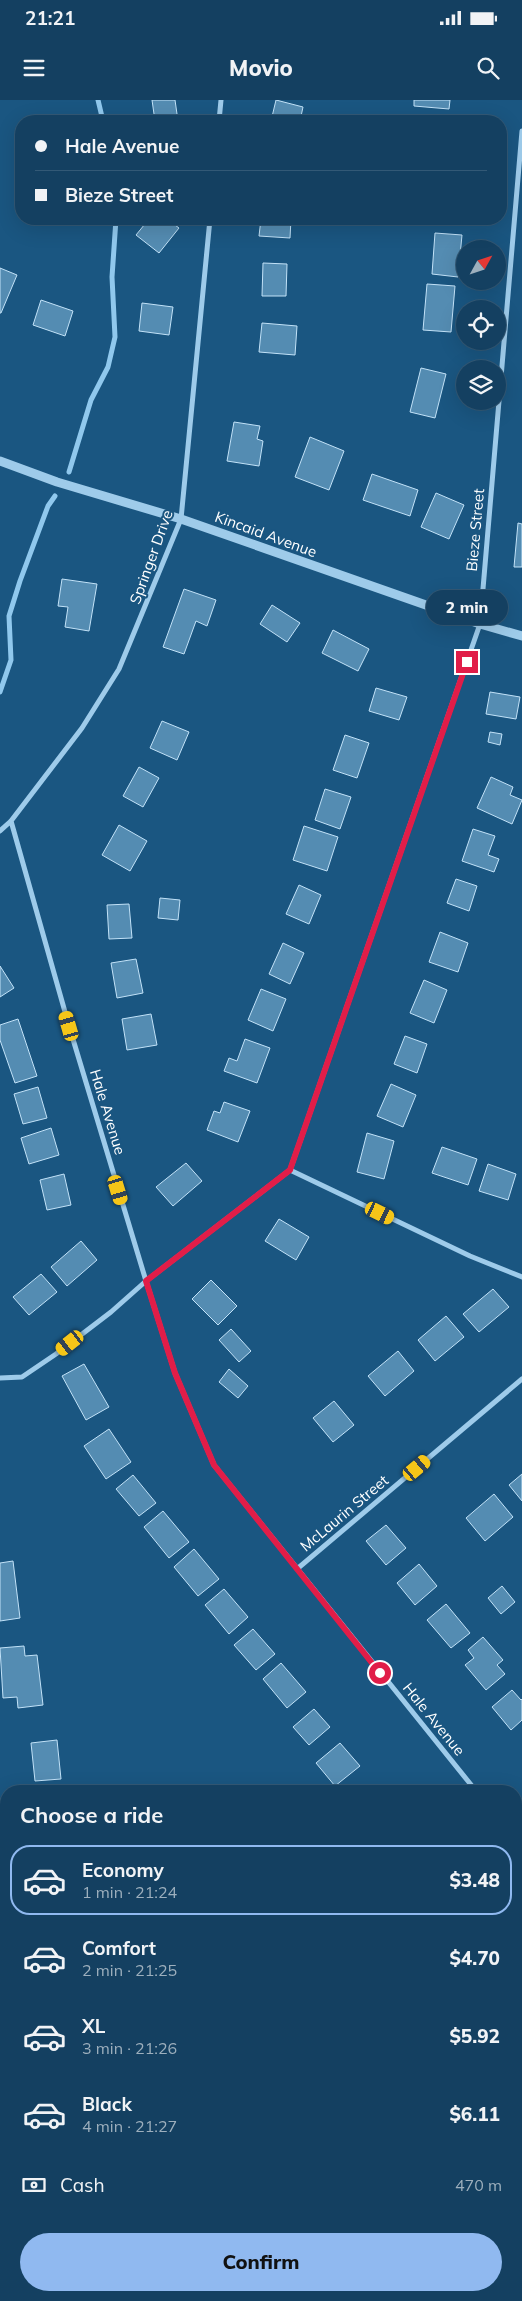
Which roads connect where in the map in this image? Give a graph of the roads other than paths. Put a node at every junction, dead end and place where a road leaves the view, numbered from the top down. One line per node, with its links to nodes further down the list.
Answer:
1 (221, 100): 2 (street)
2 (220, 115)
3 (522, 131): 7 (street, Bieze Street)
4 (209, 225): 6 (street, Springer Drive)
5 (0, 461): 6 (street, Kincaid Avenue)
6 (182, 519): 7 (street, Kincaid Avenue); 9 (street, Springer Drive)
7 (480, 624): 8 (street, Kincaid Avenue); 11 (street, Bieze Street)
8 (522, 636)
9 (11, 821): 10 (street, Springer Drive); 13 (street, Hale Avenue)
10 (0, 830)
11 (290, 1170): 12 (street); 13 (street)
12 (522, 1277)
13 (146, 1281): 14 (street); 16 (street, Hale Avenue)
14 (0, 1378)
15 (522, 1379): 16 (street, McLaurin Street)
16 (297, 1569): 17 (street, Hale Avenue)
17 (471, 1785)

